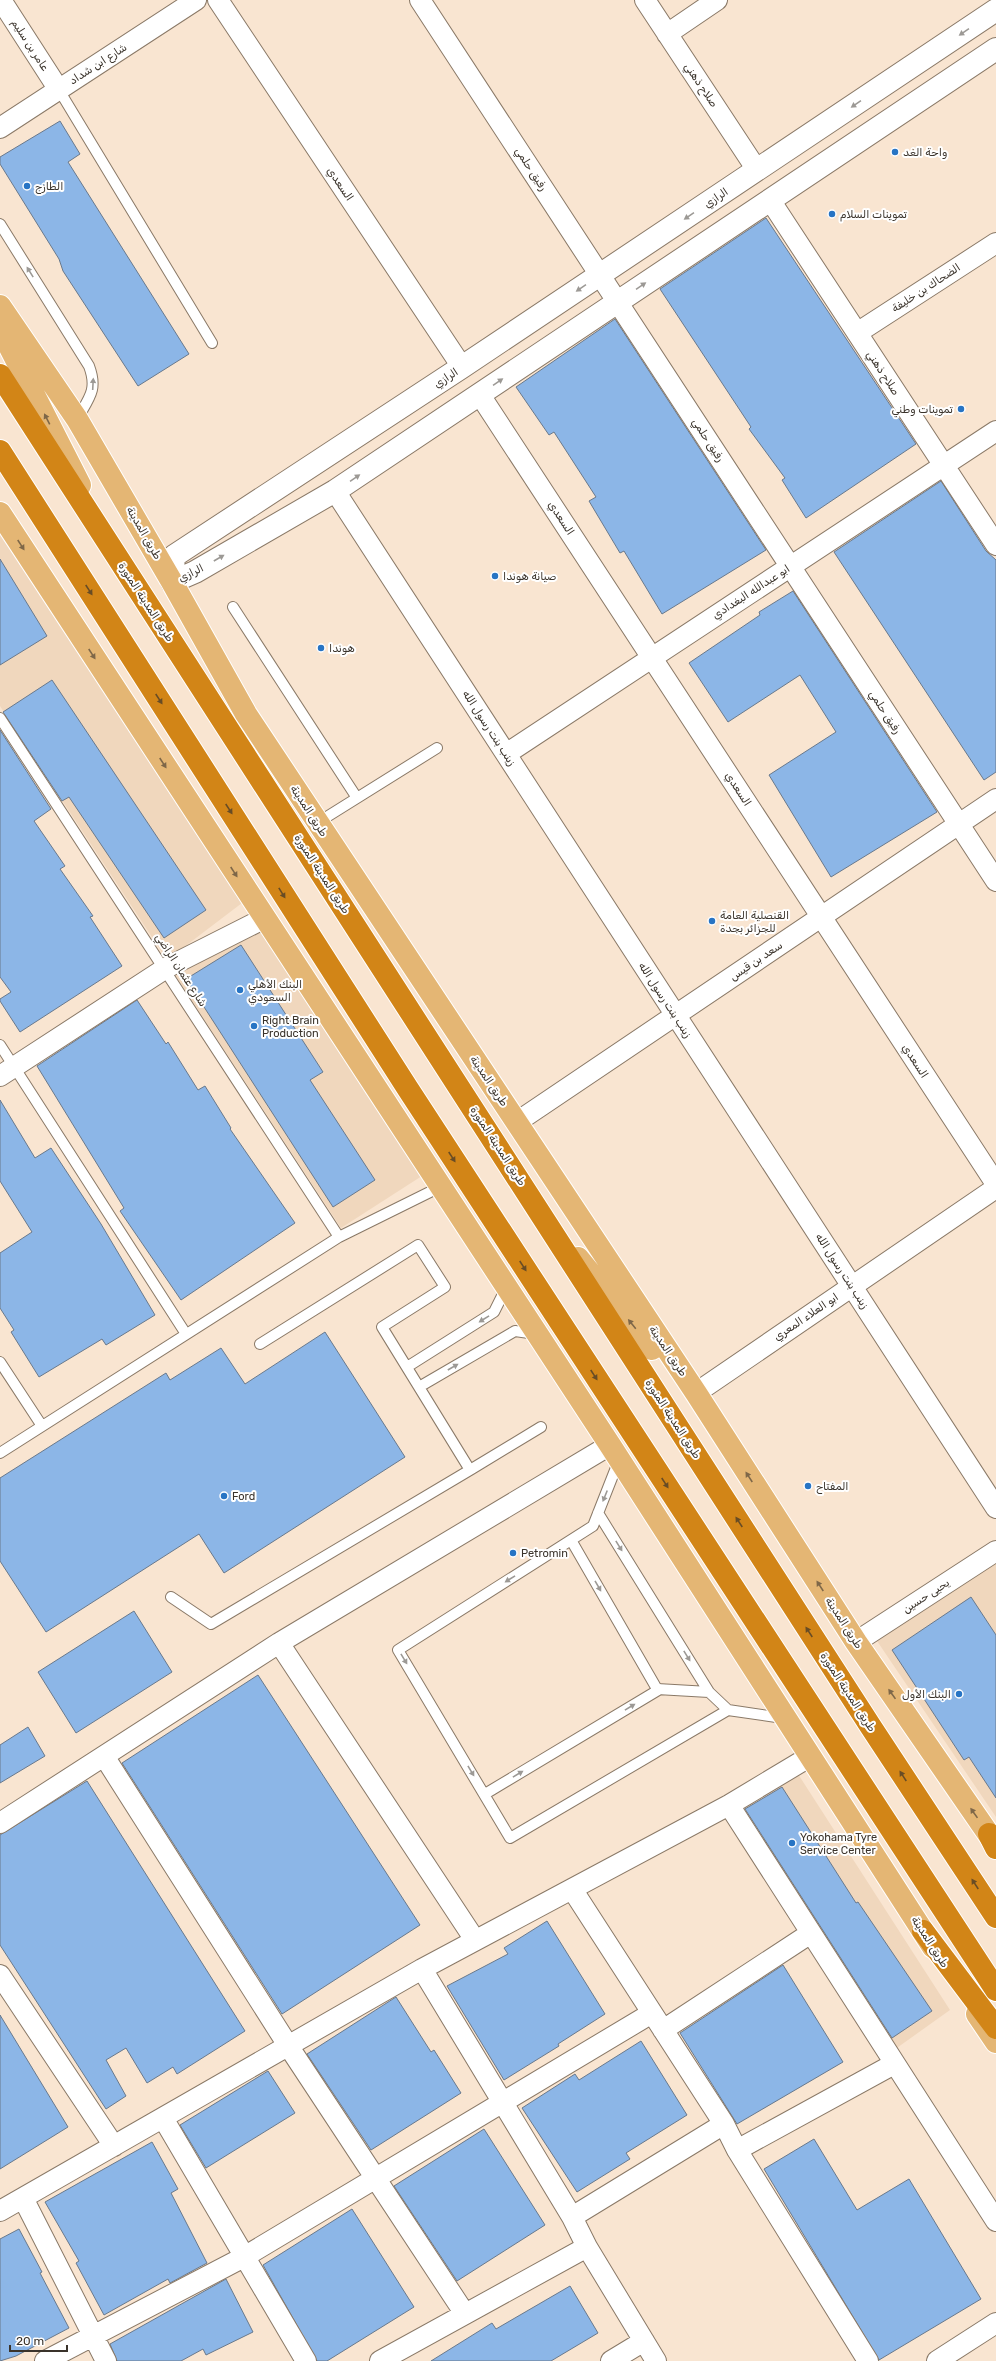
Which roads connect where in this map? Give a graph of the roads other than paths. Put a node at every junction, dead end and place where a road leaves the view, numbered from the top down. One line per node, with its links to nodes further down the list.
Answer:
1 (1, 0): 10 (street, عامر بن سليم)
2 (196, 0): 10 (street, شارع ابن شداد)
3 (218, 0): 22 (street, السعدي)
4 (420, 0): 16 (street, رفيق حلمي)
5 (645, 0): 8 (street, صلاح ذهني)
6 (717, 0): 8 (street)
7 (996, 10): 12 (street, الرازي, one-way to 12)
8 (668, 34): 12 (street, صلاح ذهني)
9 (996, 49): 13 (street, الرازي)
10 (59, 90): 11 (street, شارع ابن شداد); 21 (lane)
11 (0, 128)
12 (757, 170): 16 (street, الرازي, one-way to 16)
13 (770, 200): 17 (street, الرازي, one-way to 13); 20 (street, صلاح ذهني)
14 (0, 224): 26 (lane, one-way to 14)
15 (996, 243): 20 (street, الضحاك بن خليفة)
16 (600, 275): 17 (street, رفيق حلمي); 22 (street, الرازي, one-way to 22)
17 (618, 302): 24 (street, الرازي, one-way to 17); 37 (street, رفيق حلمي)
18 (0, 306): 26 (main road, طريق المدينة)
19 (0, 328): 35 (main road, one-way to 19)
20 (857, 333): 30 (street, صلاح ذهني)
21 (212, 343)
22 (462, 367): 25 (street, الرازي)
23 (0, 375): 35 (highway, طريق المدينة المنورة)
24 (480, 394): 28 (street, الرازي); 40 (street, السعدي)
25 (391, 414): 28 (street); 38 (street, الرازي)
26 (77, 419): 38 (main road, طريق المدينة)
27 (996, 431): 30 (street, ابو عبدالله البغدادي)
28 (411, 441): 32 (street, الرازي, one-way to 28)
29 (0, 451): 36 (highway)
30 (944, 466): 34 (street, صلاح ذهني); 37 (street, ابو عبدالله البغدادي)
31 (0, 467): 36 (highway)
32 (335, 491): 38 (street, الرازي, one-way to 32); 43 (street, زينب بنت رسول الله)
33 (0, 512): 50 (main road, طريق المدينة, one-way to 50)
34 (996, 545)
35 (115, 554): 60 (highway, طريق المدينة المنورة)
36 (74, 566): 51 (highway, one-way to 51)
37 (790, 566): 40 (street, ابو عبدالله البغدادي); 47 (street, رفيق حلمي)
38 (172, 582): 46 (main road, طريق المدينة)
39 (233, 607): 44 (lane)
40 (652, 658): 43 (street, ابو عبدالله البغدادي); 49 (street, السعدي)
41 (0, 718): 52 (lane, شارع عثمان الراضي)
42 (437, 748): 44 (lane)
43 (506, 754): 53 (street, زينب بنت رسول الله)
44 (357, 798): 46 (lane)
45 (996, 799): 47 (street, سعد بن قيس)
46 (317, 823): 56 (main road, طريق المدينة)
47 (959, 824): 48 (street, رفيق حلمي); 49 (street, سعد بن قيس)
48 (996, 881)
49 (821, 917): 53 (street, سعد بن قيس); 57 (street, السعدي)
50 (265, 918): 52 (street); 58 (main road, طريق المدينة)
51 (318, 948): 64 (main road); 101 (highway, one-way to 101)
52 (166, 968): 55 (street); 61 (lane, شارع عثمان الراضي)
53 (676, 1015): 56 (street, سعد بن قيس); 62 (street, زينب بنت رسول الله)
54 (0, 1045): 55 (lane)
55 (7, 1071): 65 (lane)
56 (517, 1122): 70 (main road, طريق المدينة)
57 (996, 1184)
58 (440, 1187): 61 (lane); 63 (main road, طريق المدينة)
59 (996, 1188): 62 (street, ابو العلاء المعري)
60 (539, 1211): 73 (main road, one-way to 60); 95 (highway, طريق المدينة المنورة, one-way to 60)
61 (339, 1236): 65 (lane)
62 (852, 1286): 70 (street, ابو العلاء المعري); 77 (street, زينب بنت رسول الله)
63 (506, 1288): 64 (main road, طريق المدينة); 68 (lane, one-way to 68)
64 (533, 1330): 69 (lane, one-way to 64); 74 (main road, طريق المدينة)
65 (186, 1334): 71 (lane)
66 (260, 1344): 68 (lane)
67 (0, 1362): 71 (lane)
68 (407, 1367): 69 (lane)
69 (419, 1387): 76 (lane)
70 (696, 1393): 73 (main road, طريق المدينة)
71 (42, 1426): 75 (lane)
72 (541, 1427): 76 (lane)
73 (719, 1430): 82 (main road, طريق المدينة, one-way to 73)
74 (614, 1452): 78 (lane, one-way to 78); 83 (street); 87 (main road, طريق المدينة)
75 (0, 1453)
76 (470, 1470): 81 (lane)
77 (996, 1508)
78 (598, 1513): 79 (lane); 85 (lane, one-way to 85)
79 (571, 1540): 84 (lane, one-way to 84); 90 (lane, one-way to 90)
80 (996, 1551): 82 (street, يحيى حسين)
81 (171, 1597)
82 (856, 1642): 93 (main road, طريق المدينة, one-way to 82)
83 (279, 1643): 88 (street); 98 (street)
84 (660, 1689): 85 (lane); 90 (lane, one-way to 84)
85 (709, 1692): 86 (lane)
86 (728, 1710): 87 (lane); 90 (lane)
87 (783, 1718): 89 (main road, طريق المدينة)
88 (104, 1756): 92 (street); 106 (street)
89 (809, 1757): 91 (street); 96 (main road, طريق المدينة)
90 (485, 1794)
91 (729, 1804): 94 (street); 97 (street)
92 (0, 1823)
93 (994, 1842)
94 (572, 1889): 98 (street); 102 (street)
95 (996, 1917)
96 (923, 1931): 103 (highway); 105 (main road, طريق المدينة)
97 (811, 1933): 104 (street); 107 (street)
98 (475, 1940): 99 (street)
99 (422, 1969): 106 (street); 108 (street)
100 (0, 1975): 111 (street)
101 (996, 1990)
102 (652, 2013): 104 (street); 108 (street)
103 (996, 2028)
104 (663, 2030): 110 (street)
105 (996, 2042)
106 (289, 2046): 109 (street); 113 (street)
107 (894, 2064): 112 (street); 117 (street)
108 (503, 2104): 113 (street); 116 (street)
109 (163, 2118): 111 (street); 119 (street)
110 (724, 2124): 112 (street); 116 (street)
111 (114, 2146): 114 (street)
112 (737, 2150): 130 (street)
113 (376, 2178): 119 (street); 120 (street)
114 (23, 2198): 115 (street); 122 (street)
115 (0, 2211)
116 (572, 2217): 118 (street)
117 (996, 2221)
118 (587, 2247): 120 (street); 123 (street)
119 (244, 2257): 122 (street); 126 (street)
120 (465, 2314): 127 (street)
121 (996, 2323): 131 (street)
122 (93, 2336): 124 (street); 125 (street)
123 (644, 2341): 128 (street); 129 (street)
124 (45, 2361)
125 (106, 2361)
126 (306, 2361)
127 (380, 2361)
128 (611, 2361)
129 (656, 2361)
130 (868, 2361)
131 (937, 2361)

